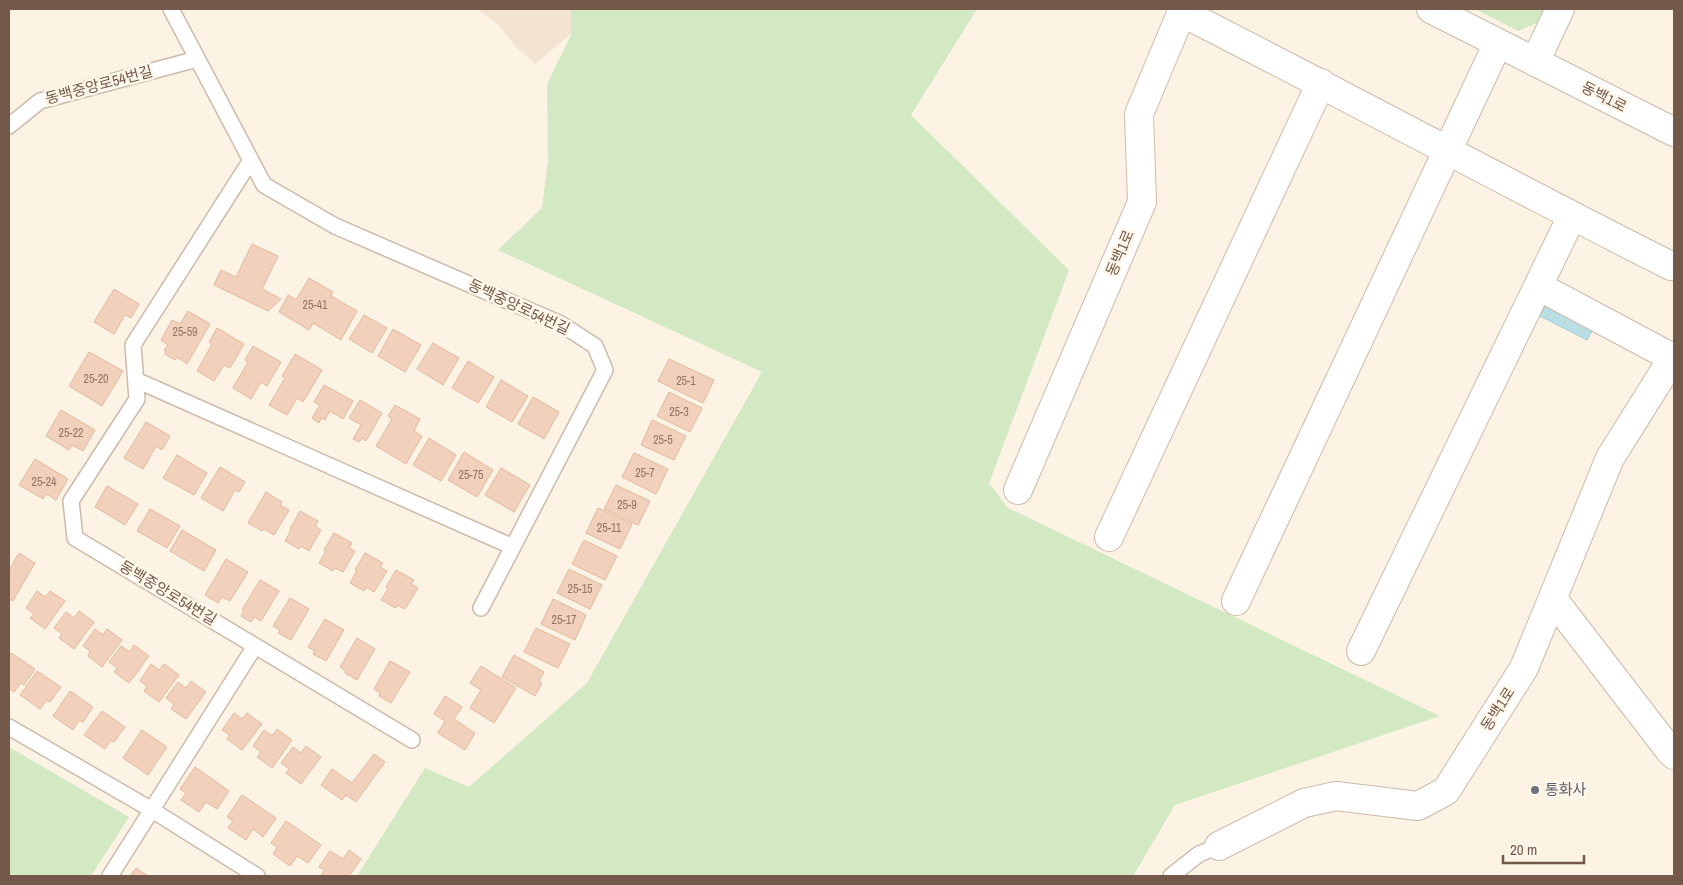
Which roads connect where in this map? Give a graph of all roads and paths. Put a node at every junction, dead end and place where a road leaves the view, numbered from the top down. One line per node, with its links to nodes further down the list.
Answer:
1 (171, 9): 6 (lane, 동백중앙로54번길)
2 (1431, 9): 5 (street, 동백1로)
3 (1560, 9): 7 (street)
4 (1182, 10): 8 (street); 18 (street, 동백1로)
5 (1498, 43): 7 (street, 동백1로); 11 (street)
6 (197, 58): 9 (lane, 동백중앙로54번길); 12 (lane, 동백중앙로54번길)
7 (1535, 62): 10 (street, 동백1로)
8 (1321, 83): 11 (street); 19 (street)
9 (9, 126)
10 (1674, 132)
11 (1448, 150): 13 (street); 22 (street)
12 (251, 160): 17 (lane, 동백중앙로54번길); 20 (lane, 동백중앙로54번길)
13 (1572, 216): 14 (street); 15 (street)
14 (1670, 266)
15 (1538, 286): 16 (street); 25 (street)
16 (1672, 367): 21 (street, 동백1로)
17 (136, 380): 20 (lane); 24 (lane, 동백중앙로54번길)
18 (1018, 490)
19 (1110, 537)
20 (513, 547): 23 (lane, 동백중앙로54번길)
21 (1553, 599): 28 (street); 30 (street, 동백1로)
22 (1236, 601)
23 (481, 608)
24 (256, 646): 27 (lane, 동백중앙로54번길); 29 (lane)
25 (1361, 651)
26 (9, 727): 29 (lane)
27 (412, 740)
28 (1674, 755)
29 (152, 810): 31 (lane); 32 (lane)
30 (1219, 846): 33 (lane, 동백1로)
31 (110, 876)
32 (257, 876)
33 (1171, 876)

